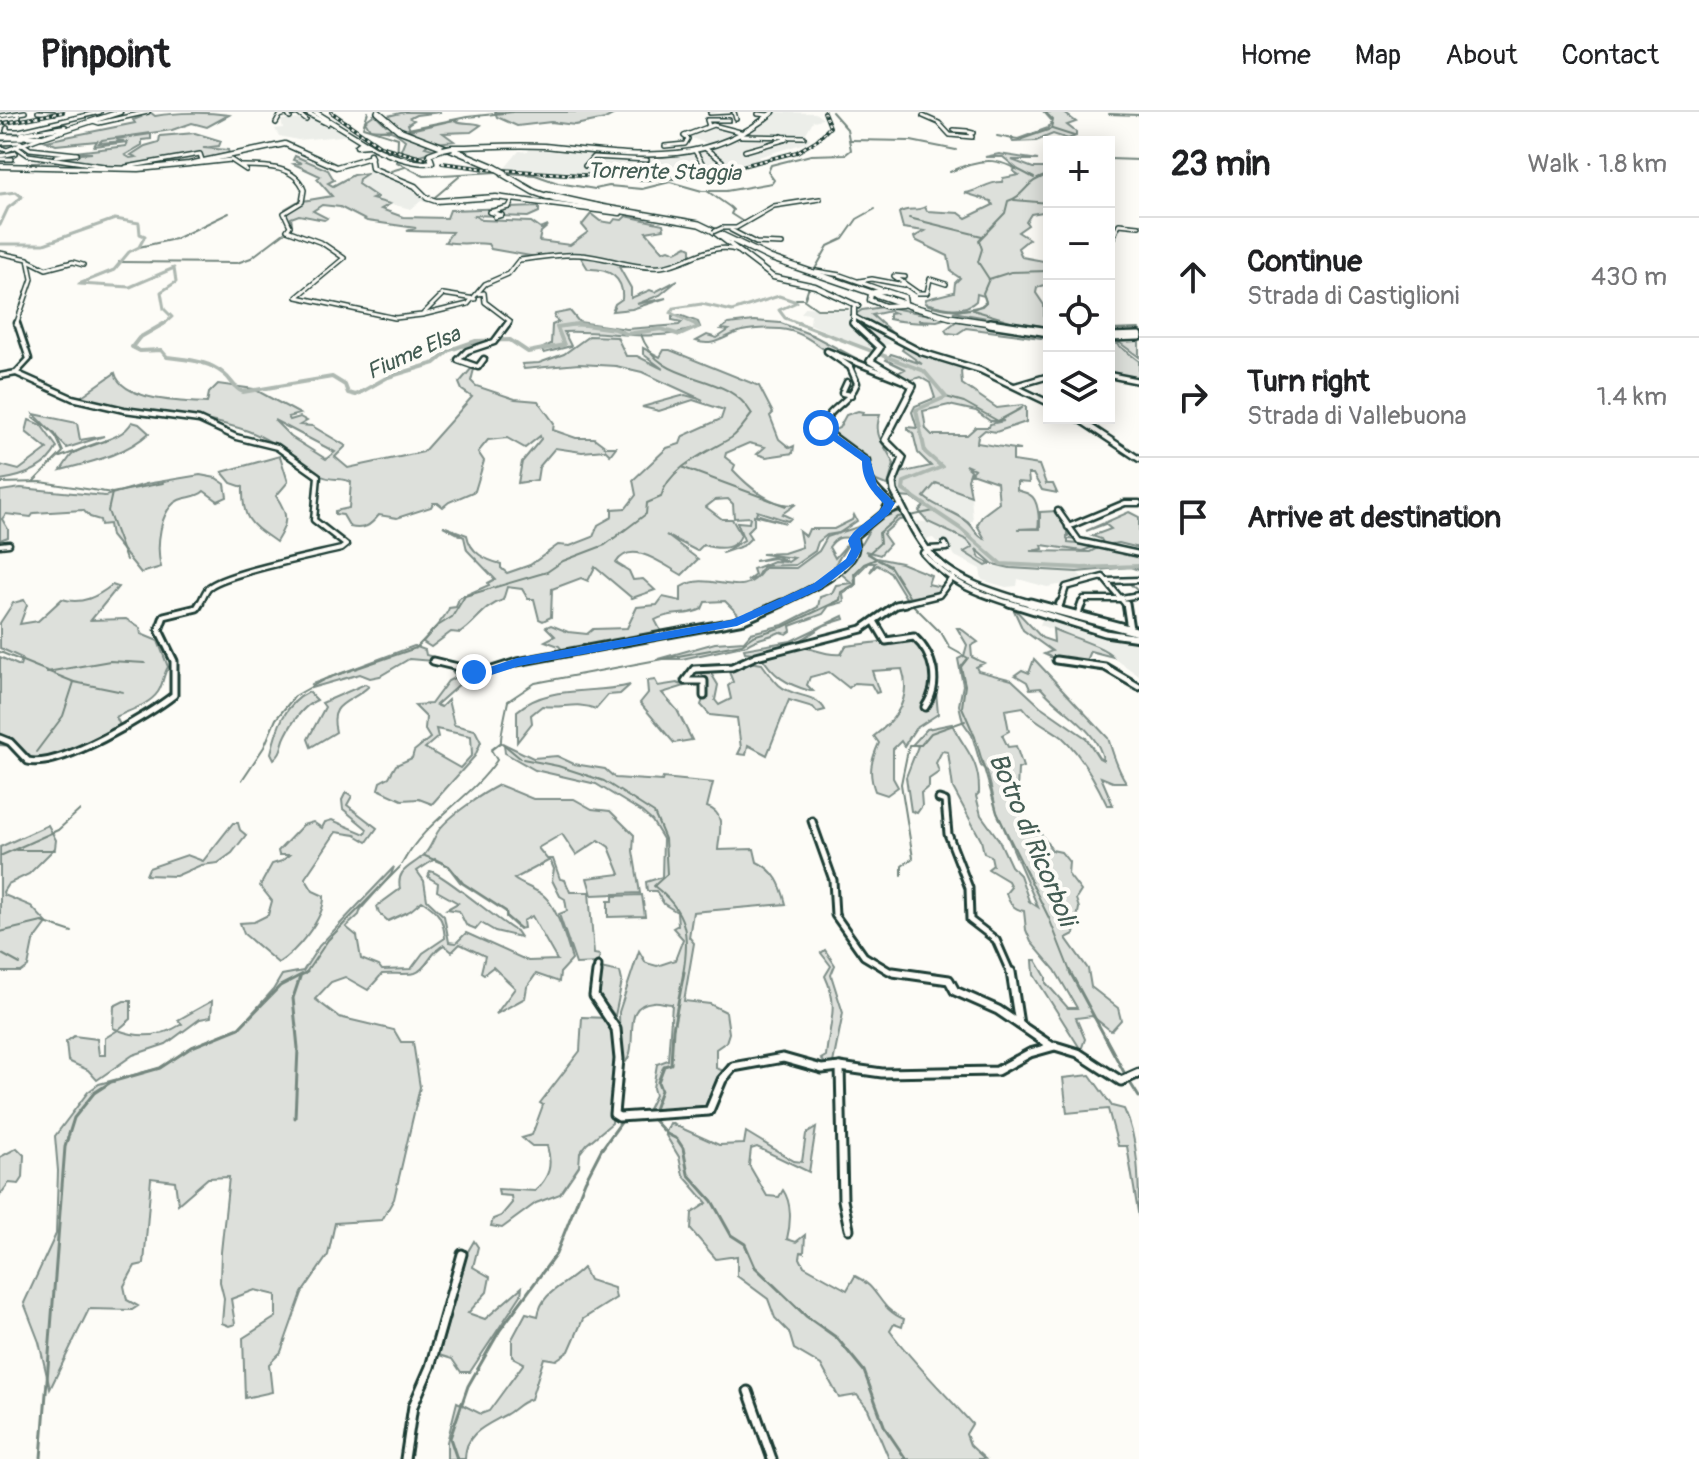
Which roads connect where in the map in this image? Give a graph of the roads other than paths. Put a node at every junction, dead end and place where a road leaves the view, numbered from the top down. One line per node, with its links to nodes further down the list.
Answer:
1 (25, 112): 12 (street)
2 (38, 112): 13 (street)
3 (89, 112): 19 (street)
4 (117, 112): 17 (street); 19 (main road)
5 (148, 112): 17 (street)
6 (279, 112): 7 (street)
7 (293, 112): 20 (street); 22 (street); 24 (street)
8 (305, 112): 25 (main road)
9 (315, 112): 25 (main road)
10 (378, 112): 39 (highway)
11 (729, 112): 14 (street); 21 (street); 23 (street)
12 (16, 113): 16 (street); 16 (street)
13 (56, 113): 26 (street)
14 (710, 113)
15 (765, 114): 32 (main road)
16 (3, 115)
17 (130, 116): 19 (street)
18 (923, 116): 30 (street)
19 (96, 118): 26 (street); 26 (main road)
20 (290, 118)
21 (736, 119)
22 (306, 120)
23 (729, 120): 27 (street); 28 (street)
24 (276, 123)
25 (332, 124): 31 (main road)
26 (69, 125): 29 (street); 29 (main road); 36 (main road)
27 (709, 126): 28 (street); 37 (street)
28 (732, 129): 32 (street)
29 (34, 130): 35 (main road)
30 (954, 130)
31 (350, 133): 38 (main road); 38 (main road)
32 (742, 133): 33 (street); 40 (main road)
33 (779, 135): 34 (street); 41 (street)
34 (804, 137)
35 (3, 138): 36 (main road); 36 (street); 36 (street)
36 (20, 143): 42 (street); 45 (street)
37 (665, 146)
38 (367, 147): 39 (main road); 48 (main road)
39 (447, 148): 46 (main road); 58 (highway, bridge)
40 (706, 149): 43 (main road); 49 (street)
41 (745, 151)
42 (18, 152): 44 (street); 45 (street)
43 (696, 152): 46 (main road); 56 (street)
44 (0, 157): 47 (street)
45 (39, 157): 54 (street)
46 (646, 158): 53 (street)
47 (12, 159)
48 (370, 159): 50 (main road); 57 (main road)
49 (722, 161)
50 (202, 162): 52 (street); 54 (main road); 54 (street)
51 (0, 166): 54 (main road)
52 (241, 166): 55 (street); 88 (street)
53 (585, 166)
54 (94, 167)
55 (246, 170)
56 (698, 171)
57 (384, 172): 59 (main road); 59 (main road)
58 (504, 173): 69 (highway); 71 (highway)
59 (420, 190): 61 (main road)
60 (547, 194): 63 (street)
61 (513, 199): 63 (main road); 64 (street)
62 (820, 199): 66 (street)
63 (599, 207): 67 (main road)
64 (495, 217)
65 (1139, 226): 68 (street)
66 (730, 230): 67 (street, bridge); 70 (street)
67 (713, 232): 72 (main road)
68 (1115, 233)
69 (742, 242): 83 (highway); 91 (highway)
70 (782, 244)
71 (751, 249): 83 (highway); 90 (highway)
72 (738, 251): 80 (street); 87 (main road)
73 (0, 253): 74 (street)
74 (30, 261): 75 (street); 97 (street)
75 (83, 265)
76 (816, 271): 78 (street)
77 (905, 277): 81 (street)
78 (858, 281): 81 (street); 83 (street)
79 (946, 284): 81 (street)
80 (483, 286): 82 (street); 84 (street)
81 (910, 288)
82 (483, 292): 84 (street); 96 (street)
83 (874, 294): 85 (main road); 86 (main road); 87 (main road)
84 (476, 297): 88 (street); 88 (street)
85 (904, 302): 86 (main road); 91 (highway)
86 (886, 306): 87 (main road); 90 (highway)
87 (859, 307): 89 (main road)
88 (422, 315)
89 (855, 323): 103 (street); 104 (main road)
90 (995, 324): 93 (highway)
91 (1007, 324): 92 (highway)
92 (1043, 330)
93 (1043, 330)
94 (1115, 337): 95 (highway)
95 (1139, 337)
96 (484, 359)
97 (16, 373): 98 (street); 137 (street)
98 (0, 376)
99 (1115, 376): 101 (street)
100 (1043, 378): 103 (street)
101 (1139, 381)
102 (847, 382): 105 (street)
103 (1014, 386): 106 (street)
104 (913, 388): 105 (street); 109 (main road)
105 (851, 395): 113 (street)
106 (1043, 400)
107 (1086, 424): 108 (street)
108 (1139, 459)
109 (898, 499): 111 (street); 114 (main road)
110 (1139, 503): 115 (street)
111 (898, 507): 113 (street); 114 (street)
112 (1058, 511): 115 (street)
113 (885, 512): 133 (street)
114 (908, 516): 119 (main road)
115 (1068, 527): 120 (street)
116 (9, 544): 118 (street)
117 (945, 544): 119 (street)
118 (0, 545)
119 (928, 550): 121 (main road)
120 (1139, 554)
121 (952, 576): 126 (main road); 128 (street); 131 (street)
122 (1139, 580): 123 (street)
123 (1107, 581): 125 (street); 126 (street)
124 (1136, 595): 125 (street)
125 (1122, 598): 127 (street); 129 (street)
126 (1058, 609): 127 (main road)
127 (1078, 614): 129 (main road)
128 (874, 621): 135 (street); 136 (street)
129 (1130, 629): 130 (main road)
130 (1139, 632)
131 (1139, 638)
132 (1056, 660): 134 (street)
133 (433, 661)
134 (1139, 687)
135 (704, 696)
136 (925, 707)
137 (0, 738)
138 (939, 799): 141 (street)
139 (812, 821): 141 (street)
140 (598, 966): 143 (street)
141 (1020, 1025): 142 (street)
142 (1052, 1046): 143 (street); 144 (street)
143 (840, 1067): 145 (street)
144 (1136, 1075)
145 (849, 1229)
146 (462, 1254): 148 (street)
147 (748, 1391): 149 (street)
148 (405, 1459)
149 (772, 1459)

